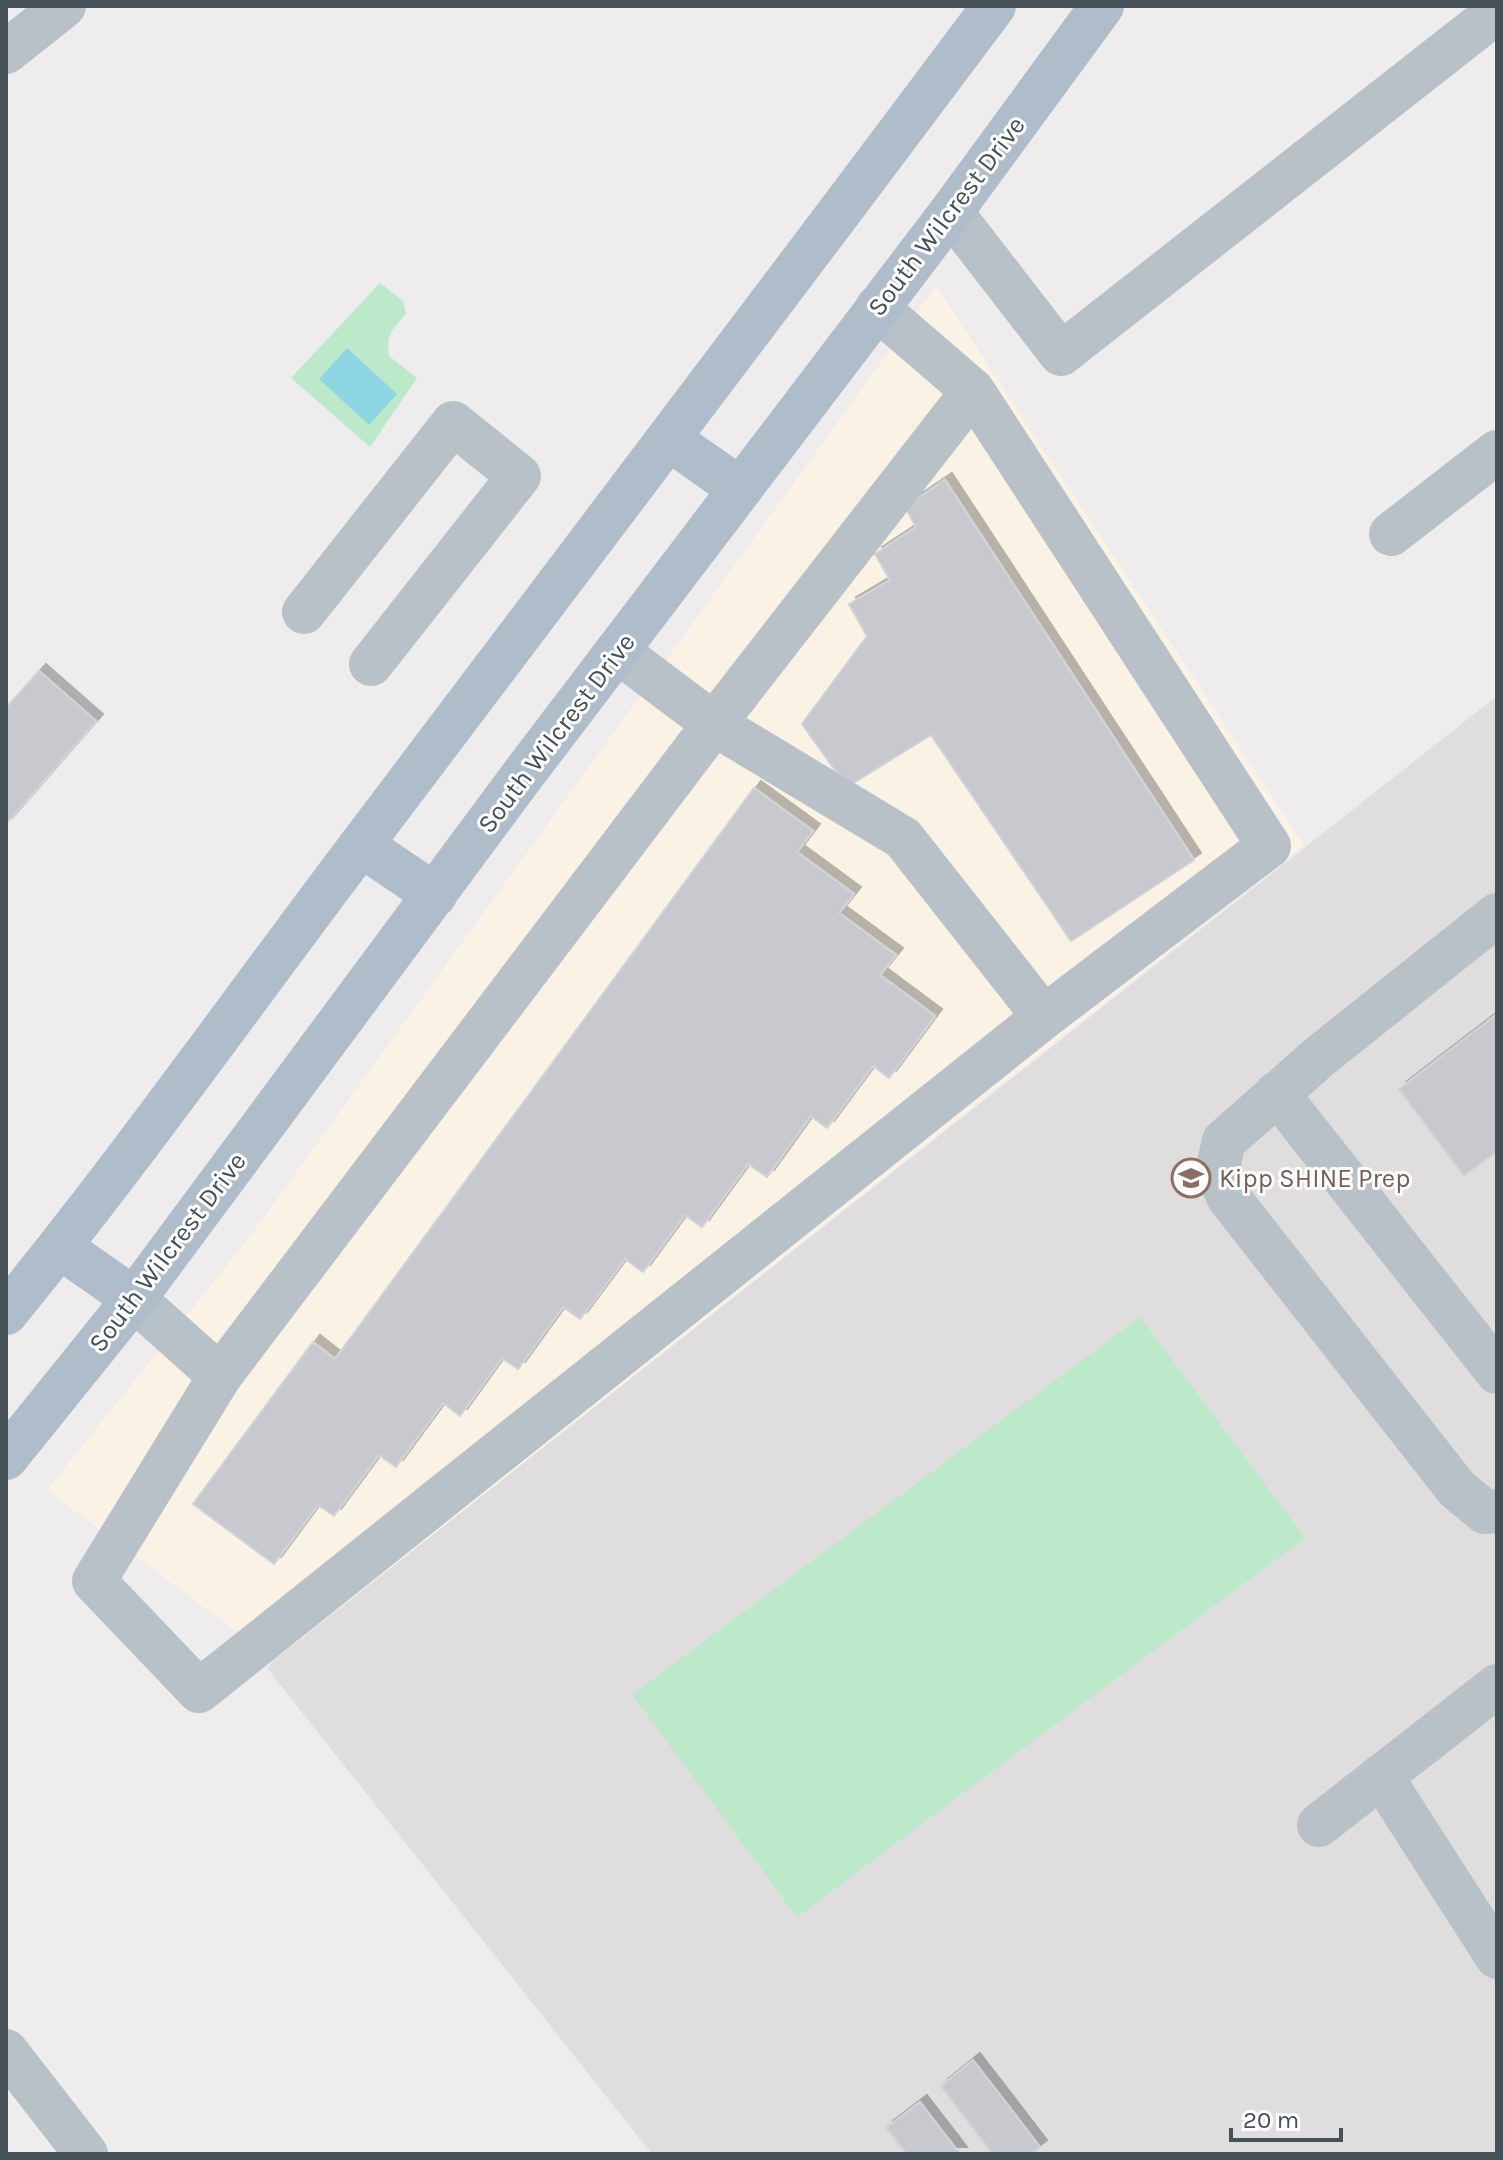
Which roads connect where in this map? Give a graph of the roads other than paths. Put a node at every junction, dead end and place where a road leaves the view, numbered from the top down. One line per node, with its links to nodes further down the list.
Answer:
1 (64, 6): 5 (street)
2 (994, 6): 9 (main road)
3 (1102, 6): 6 (main road, South Wilcrest Drive)
4 (1478, 16): 6 (street)
5 (6, 52)
6 (951, 212): 7 (main road, South Wilcrest Drive)
7 (877, 308): 8 (street); 11 (main road, South Wilcrest Drive)
8 (973, 391): 16 (street); 20 (street)
9 (669, 439): 11 (main road); 17 (main road)
10 (1497, 452): 12 (street)
11 (740, 489): 14 (main road, South Wilcrest Drive)
12 (1391, 534)
13 (304, 612): 15 (street)
14 (617, 651): 16 (street); 18 (main road, South Wilcrest Drive)
15 (371, 664)
16 (714, 724): 20 (street); 26 (street)
17 (361, 845): 18 (main road); 22 (main road)
18 (435, 895): 23 (main road, South Wilcrest Drive)
19 (1497, 915): 21 (street)
20 (1044, 1017): 26 (street)
21 (1277, 1093): 25 (street); 28 (street)
22 (60, 1247): 23 (main road); 24 (main road)
23 (134, 1299): 26 (street); 27 (main road, South Wilcrest Drive)
24 (6, 1313)
25 (1497, 1372)
26 (220, 1376)
27 (6, 1458)
28 (1497, 1511)
29 (1497, 1686): 30 (street)
30 (1381, 1776): 31 (street); 32 (street)
31 (1319, 1825)
32 (1497, 1957)
33 (6, 2051): 34 (street)
34 (86, 2154)

